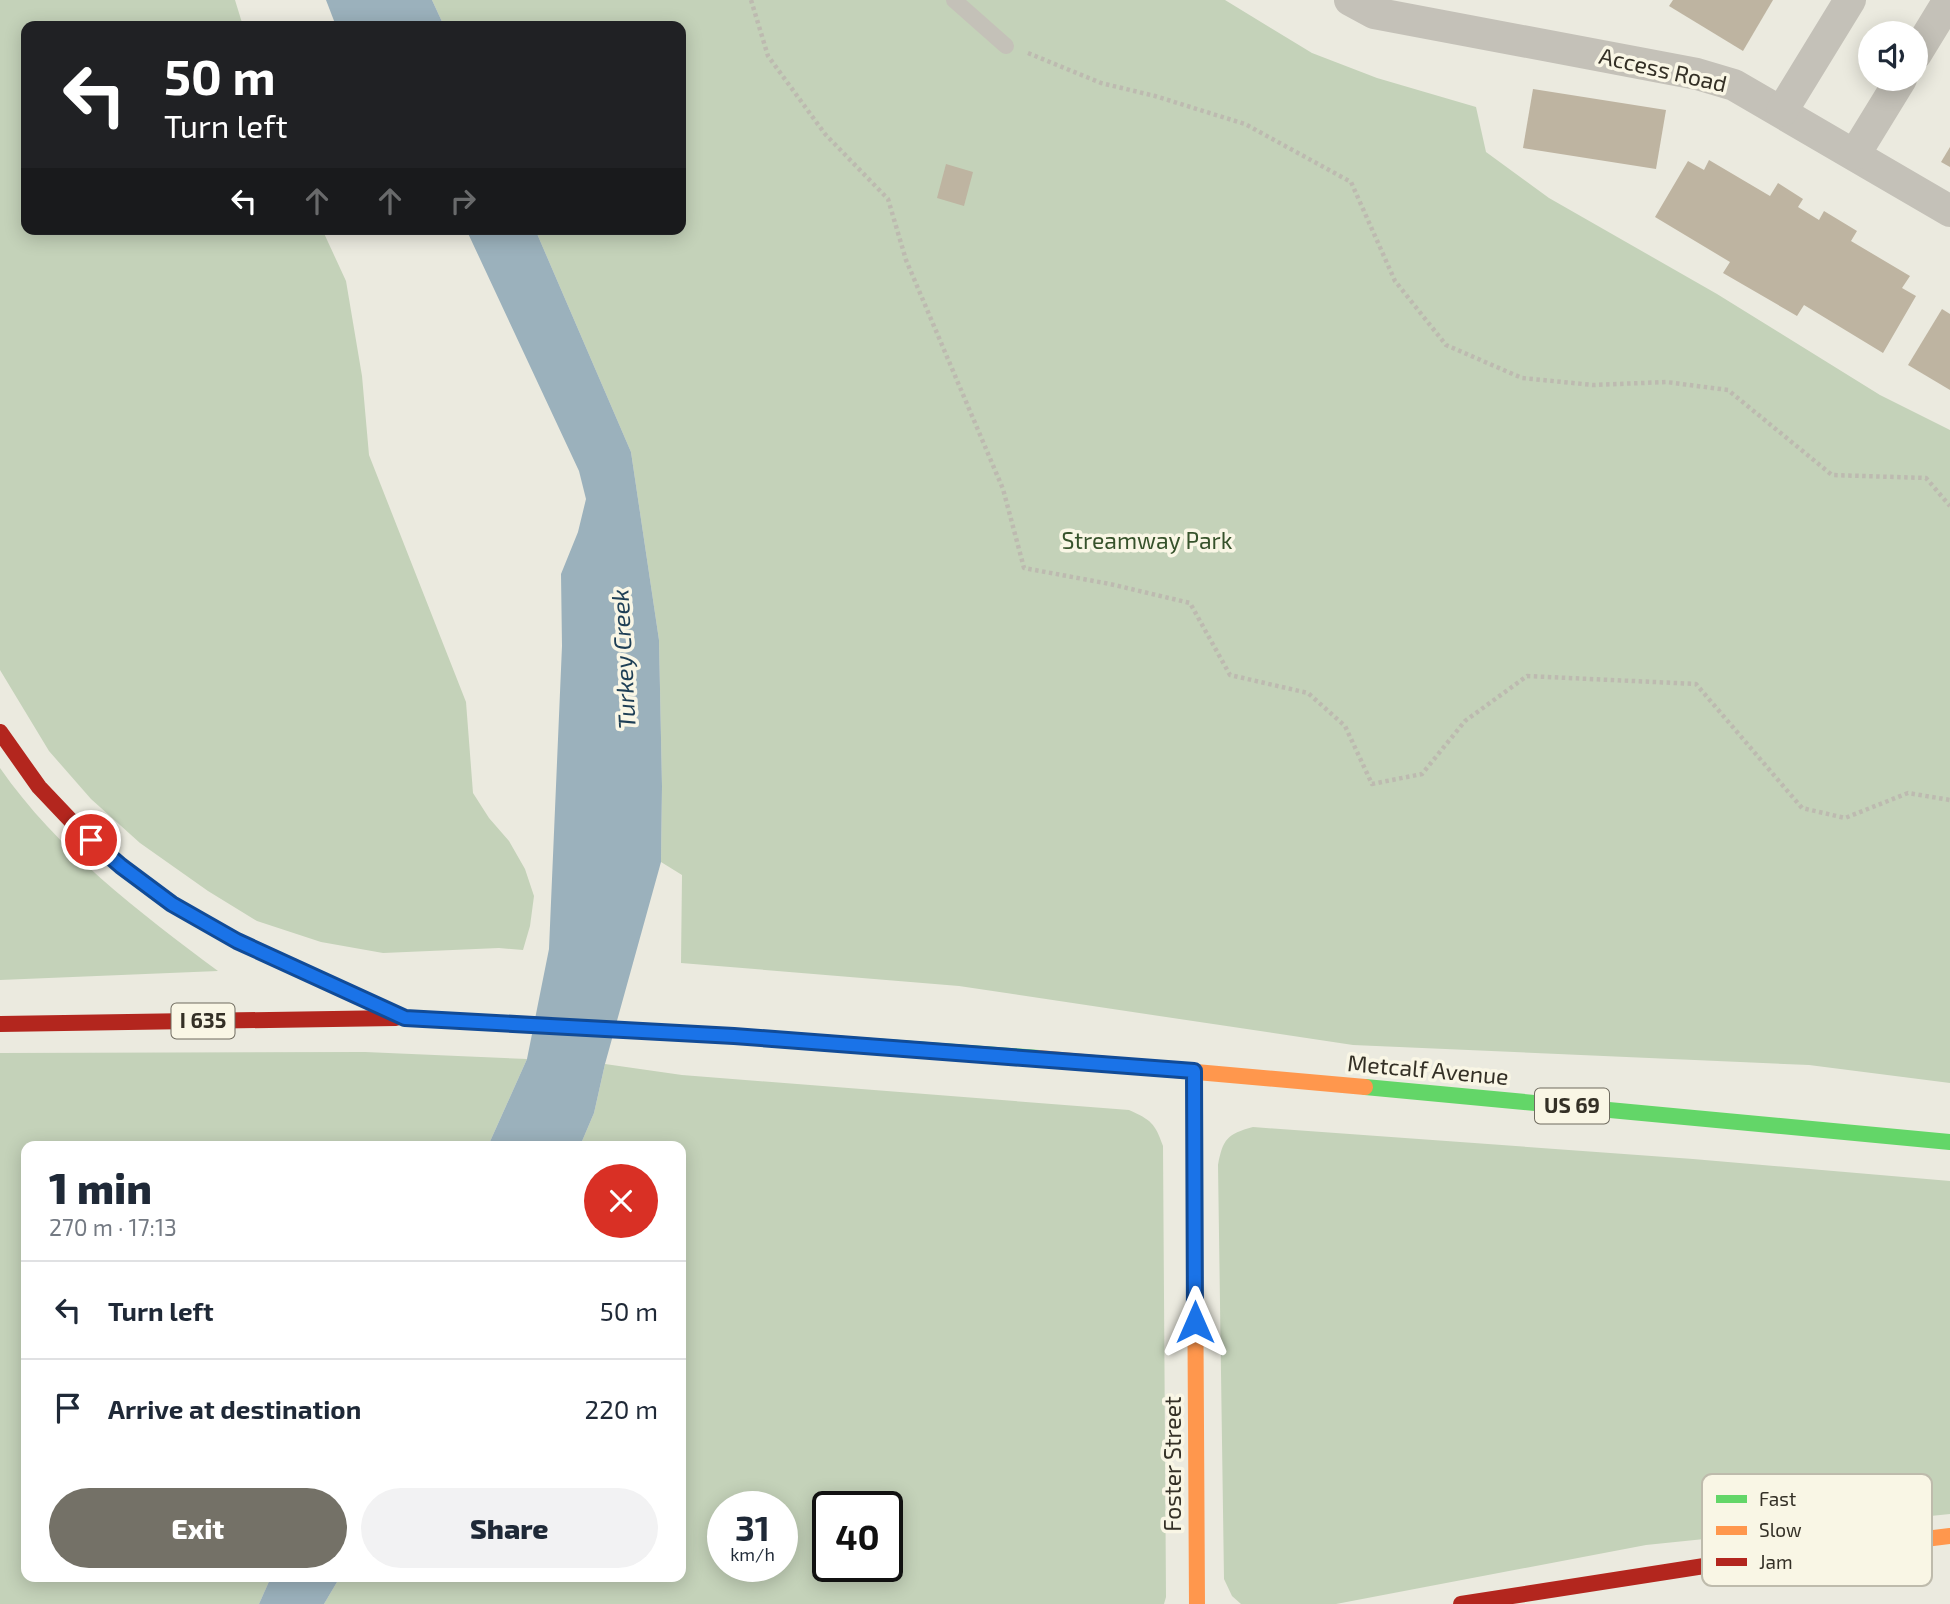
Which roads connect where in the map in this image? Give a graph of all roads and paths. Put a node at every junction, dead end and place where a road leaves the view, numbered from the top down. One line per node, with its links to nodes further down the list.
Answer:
1 (751, 0): 15 (path)
2 (954, 0): 7 (lane)
3 (1350, 0): 10 (street, Access Road)
4 (1850, 0): 10 (street)
5 (1949, 0): 6 (street)
6 (1928, 34)
7 (1006, 46)
8 (1028, 53): 13 (path)
9 (1894, 91): 11 (street)
10 (1782, 111): 11 (street, Access Road)
11 (1855, 154): 12 (street, Access Road)
12 (1950, 211)
13 (1950, 506)
14 (0, 733): 16 (main road, US 69)
15 (1950, 800)
16 (405, 1018): 17 (main road, I 635); 18 (main road, US 69)
17 (0, 1024)
18 (1194, 1071): 19 (main road, Metcalf Avenue / US 69); 23 (main road, Foster Street)
19 (1950, 1142)
20 (1950, 1536): 21 (main road)
21 (1932, 1538)
22 (1702, 1566): 24 (main road)
23 (1197, 1604)
24 (1461, 1604)

